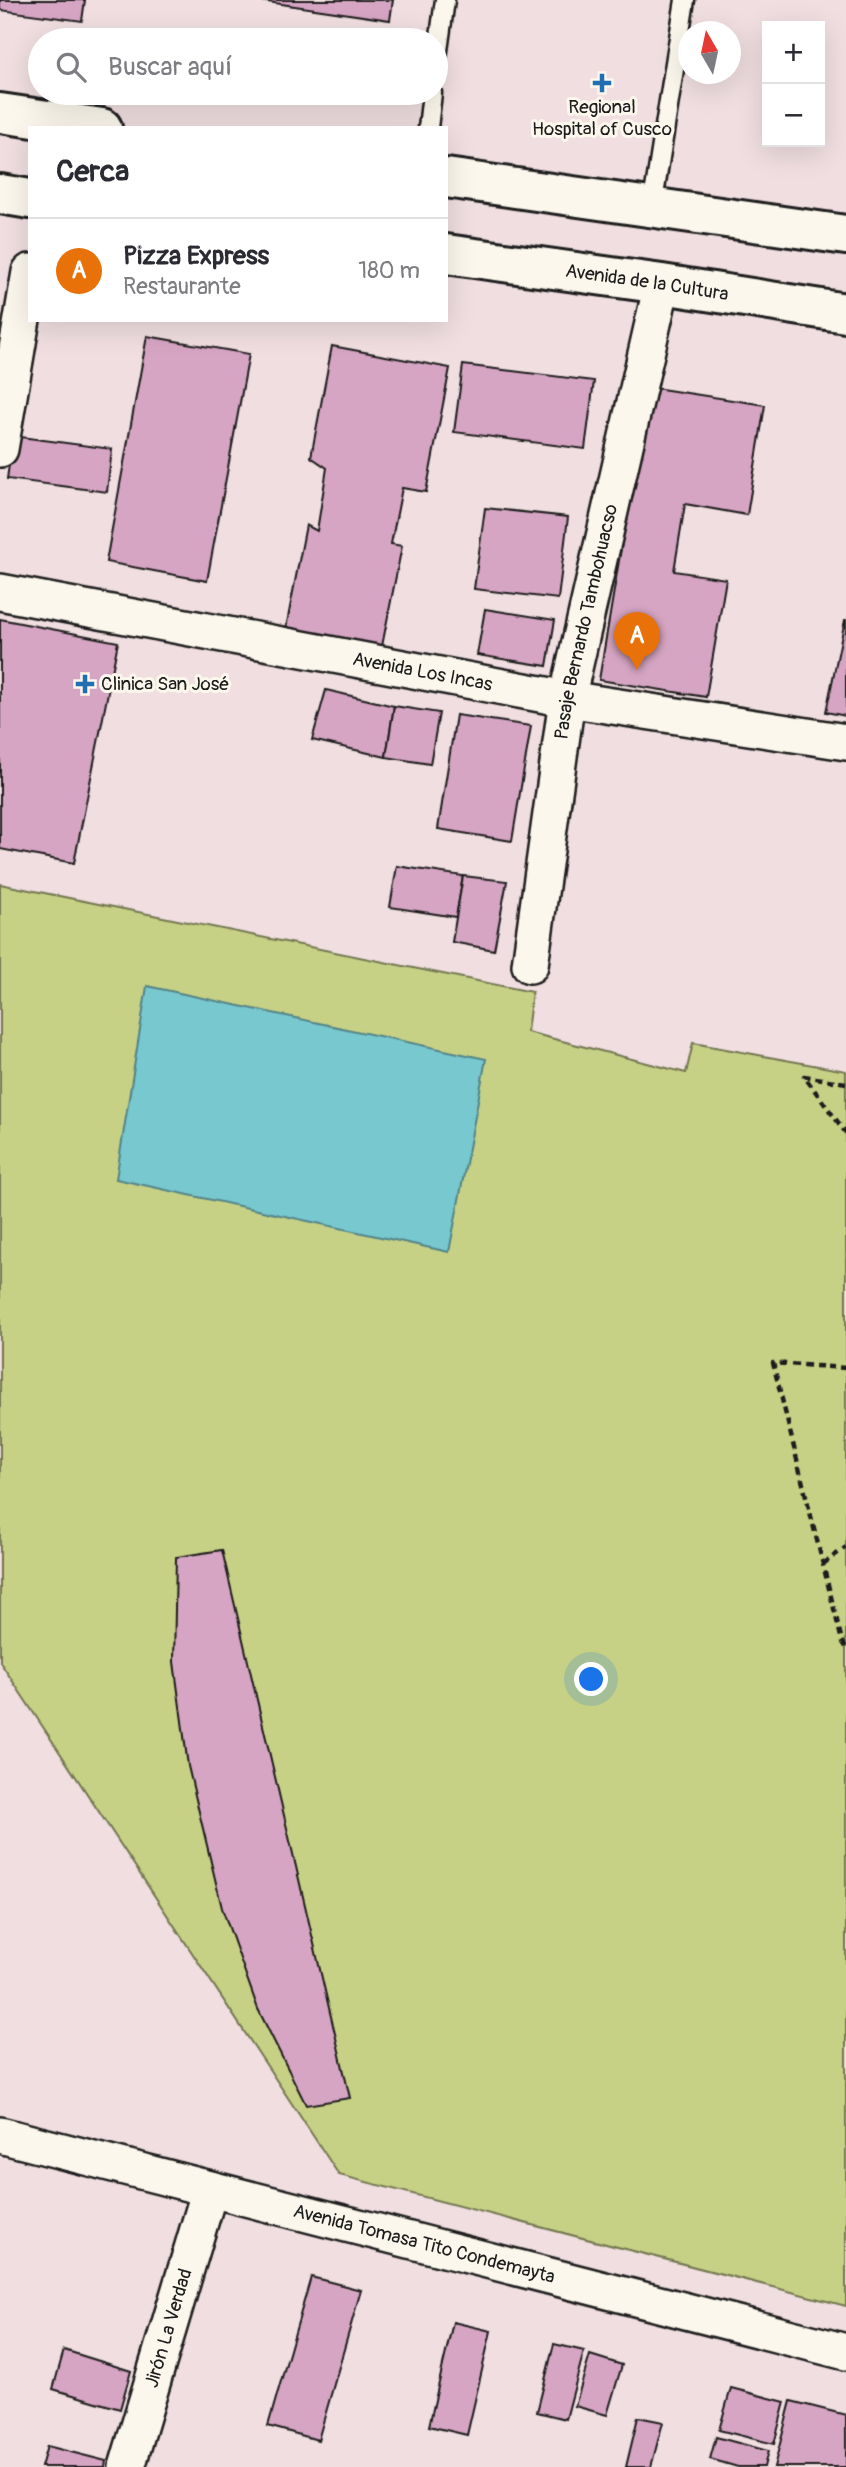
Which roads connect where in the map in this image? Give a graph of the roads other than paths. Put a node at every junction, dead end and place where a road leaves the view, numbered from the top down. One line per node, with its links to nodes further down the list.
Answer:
1 (445, 0): 3 (lane)
2 (685, 0): 11 (lane)
3 (441, 28)
4 (431, 105): 7 (lane)
5 (0, 113): 6 (highway)
6 (88, 126)
7 (428, 126)
8 (448, 178): 11 (highway)
9 (0, 194): 10 (highway)
10 (28, 199)
11 (652, 208): 12 (highway)
12 (846, 235)
13 (448, 254): 15 (highway, Avenida de la Cultura)
14 (28, 284): 17 (street)
15 (662, 284): 16 (highway, Avenida de la Cultura); 19 (street, Pasaje Bernardo Tambohuacso)
16 (846, 313)
17 (0, 449)
18 (0, 592): 19 (street, Avenida Los Incas)
19 (566, 699): 20 (street, Avenida Los Incas); 21 (street, Pasaje Bernardo Tambohuacso)
20 (846, 743)
21 (530, 965)
22 (0, 2135): 23 (street, Avenida Tomasa Tito Condemayta)
23 (210, 2189): 24 (street, Avenida Tomasa Tito Condemayta); 25 (street, Jirón La Verdad)
24 (846, 2352)
25 (127, 2467)

